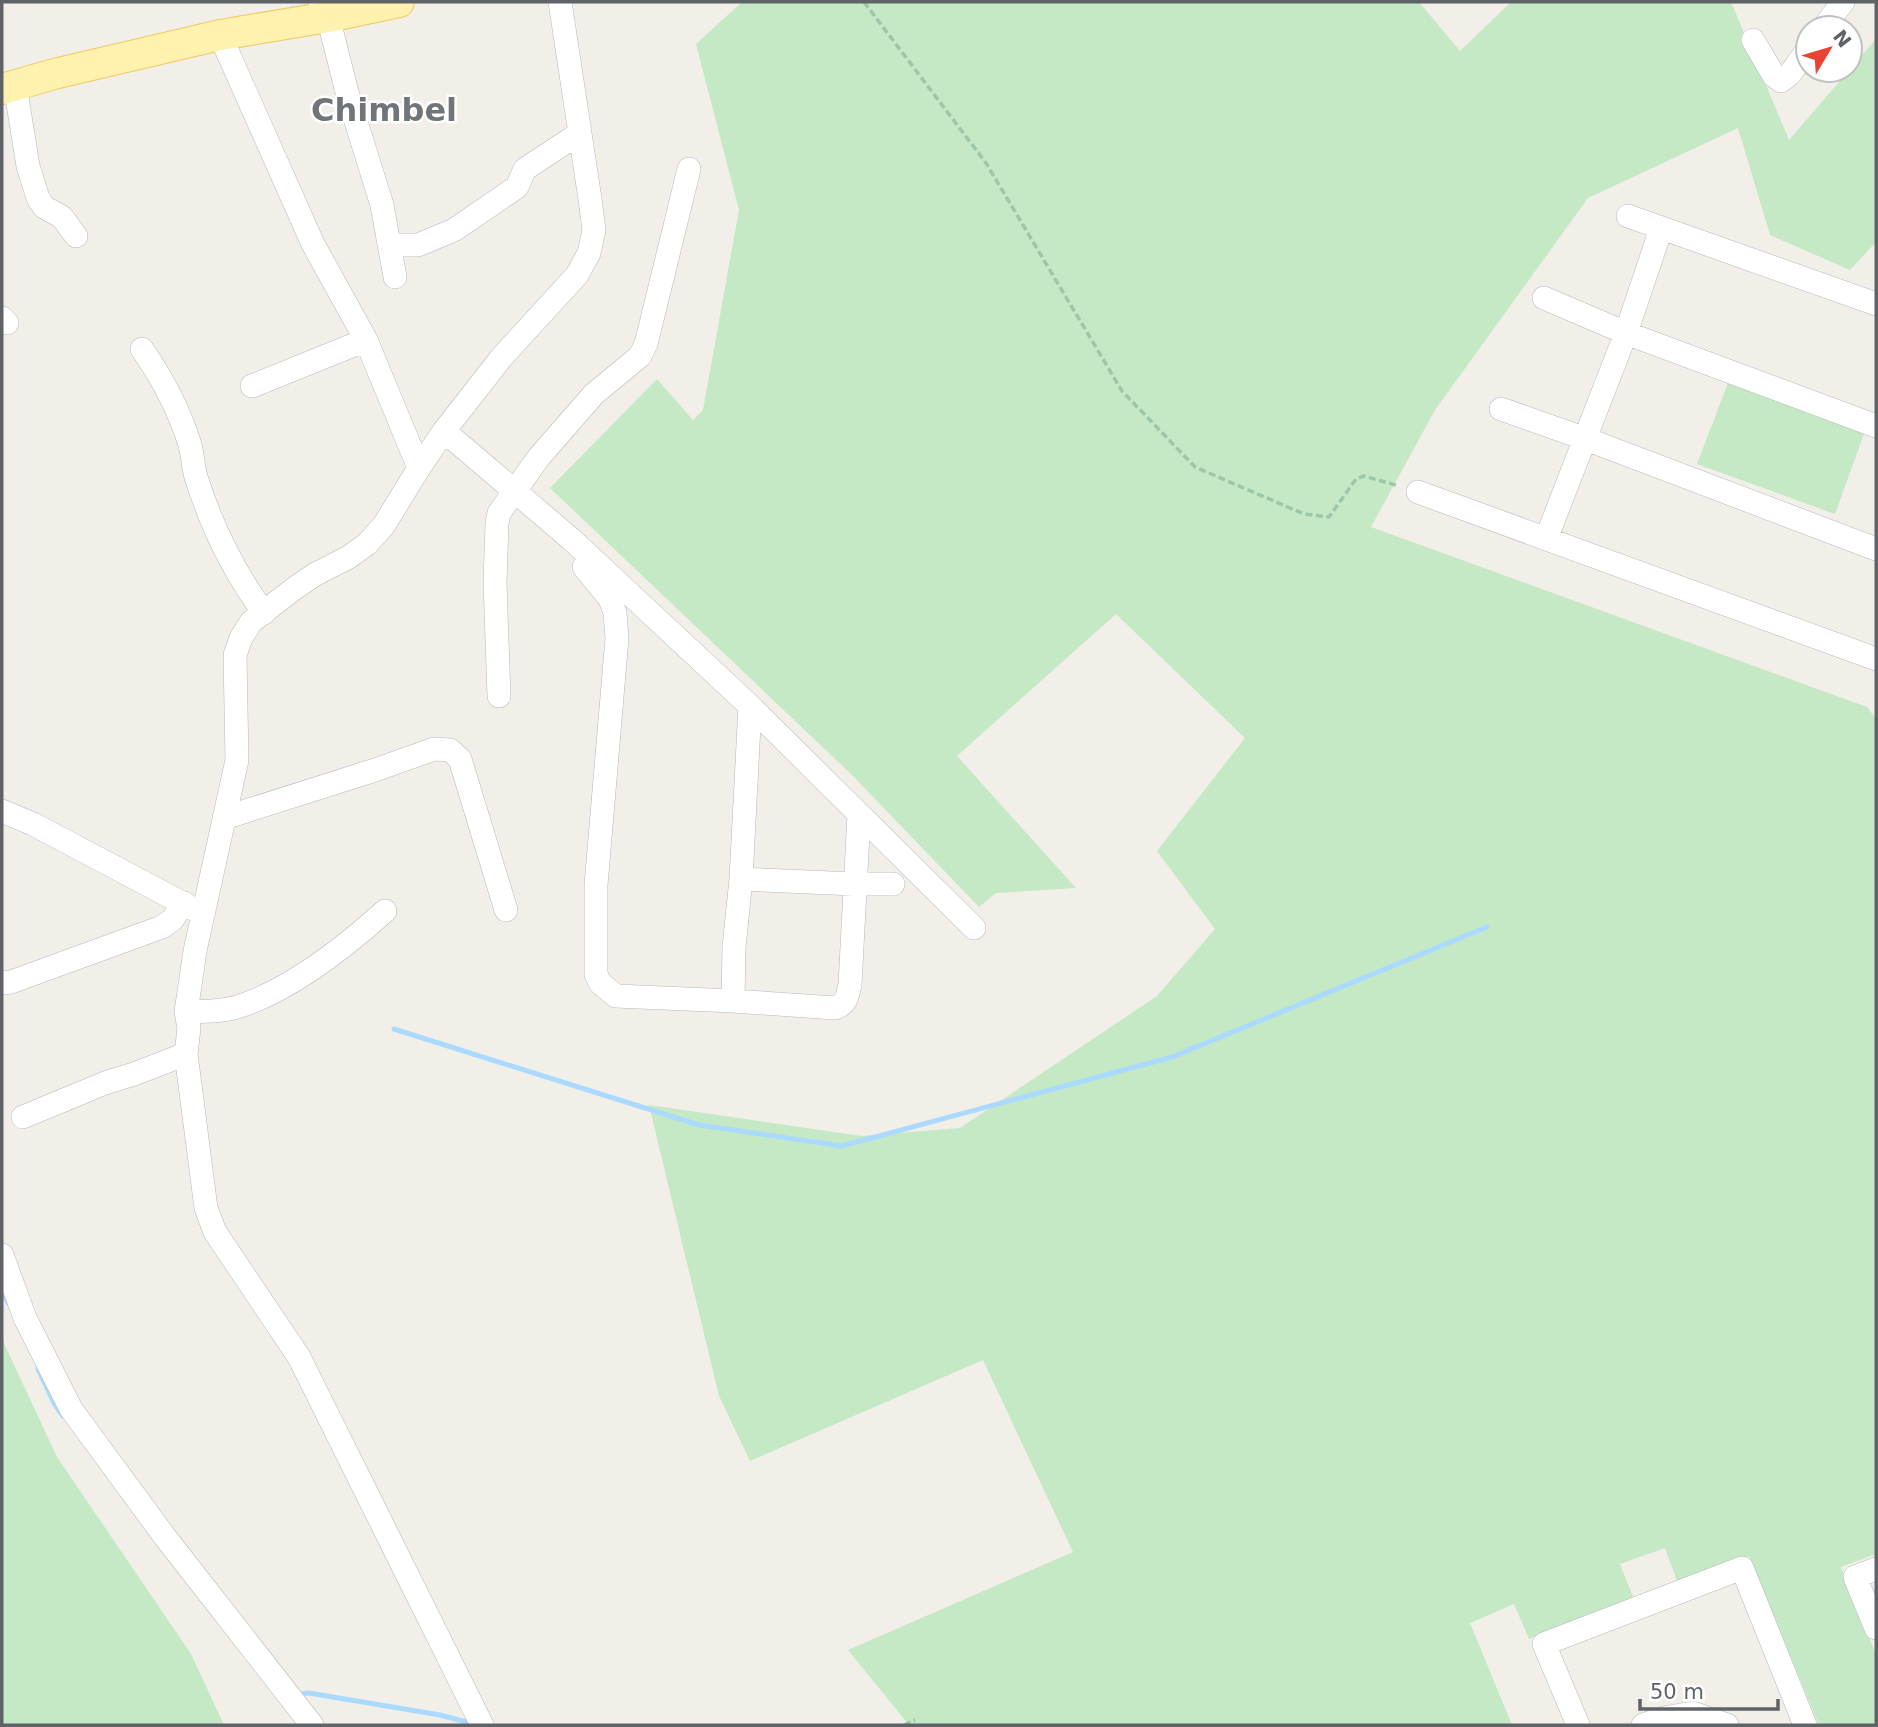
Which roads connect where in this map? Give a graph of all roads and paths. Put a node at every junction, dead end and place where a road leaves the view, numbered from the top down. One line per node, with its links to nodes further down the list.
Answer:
1 (399, 2): 4 (main road)
2 (560, 2): 9 (street)
3 (864, 2): 28 (path)
4 (324, 9): 5 (main road); 14 (street)
5 (220, 35): 8 (main road); 19 (street)
6 (1753, 40): 7 (street)
7 (1794, 68)
8 (8, 87): 13 (street)
9 (580, 132): 14 (street); 24 (street)
10 (689, 169): 27 (street)
11 (1628, 216): 12 (street)
12 (1661, 229): 17 (street); 18 (street)
13 (76, 236)
14 (389, 245): 15 (street)
15 (395, 277)
16 (1544, 298): 18 (street)
17 (1876, 304)
18 (1626, 333): 23 (street); 25 (street)
19 (366, 340): 21 (street); 26 (street)
20 (142, 349): 32 (street)
21 (252, 386)
22 (1501, 410): 25 (street)
23 (1876, 426)
24 (444, 431): 26 (street); 27 (street)
25 (1586, 439): 30 (street); 31 (street)
26 (419, 468): 32 (street)
27 (514, 491): 29 (street); 34 (street)
28 (1418, 492): 30 (street)
29 (571, 539): 35 (street); 47 (street)
30 (1546, 539): 33 (street)
31 (1876, 549)
32 (264, 613): 38 (street)
33 (1876, 659)
34 (499, 696)
35 (750, 706): 37 (street); 39 (street)
36 (2, 811): 42 (street)
37 (859, 814): 40 (street); 45 (street)
38 (224, 818): 42 (street); 43 (street)
39 (741, 879): 40 (street); 47 (street)
40 (855, 884): 41 (street); 47 (street)
41 (893, 884)
42 (194, 909): 46 (street); 48 (street)
43 (506, 910)
44 (385, 911): 48 (street)
45 (974, 928)
46 (2, 983)
47 (733, 1001)
48 (186, 1012): 49 (street)
49 (186, 1054): 50 (street); 57 (street)
50 (23, 1117)
51 (2, 1255): 56 (street)
52 (1876, 1569): 53 (street)
53 (1876, 1628)
54 (1696, 1719): 60 (street); 61 (street)
55 (915, 1720): 58 (path)
56 (312, 1725)
57 (482, 1725)
58 (904, 1725)
59 (1578, 1725): 62 (street)
60 (1643, 1725)
61 (1727, 1725)
62 (1805, 1725)

